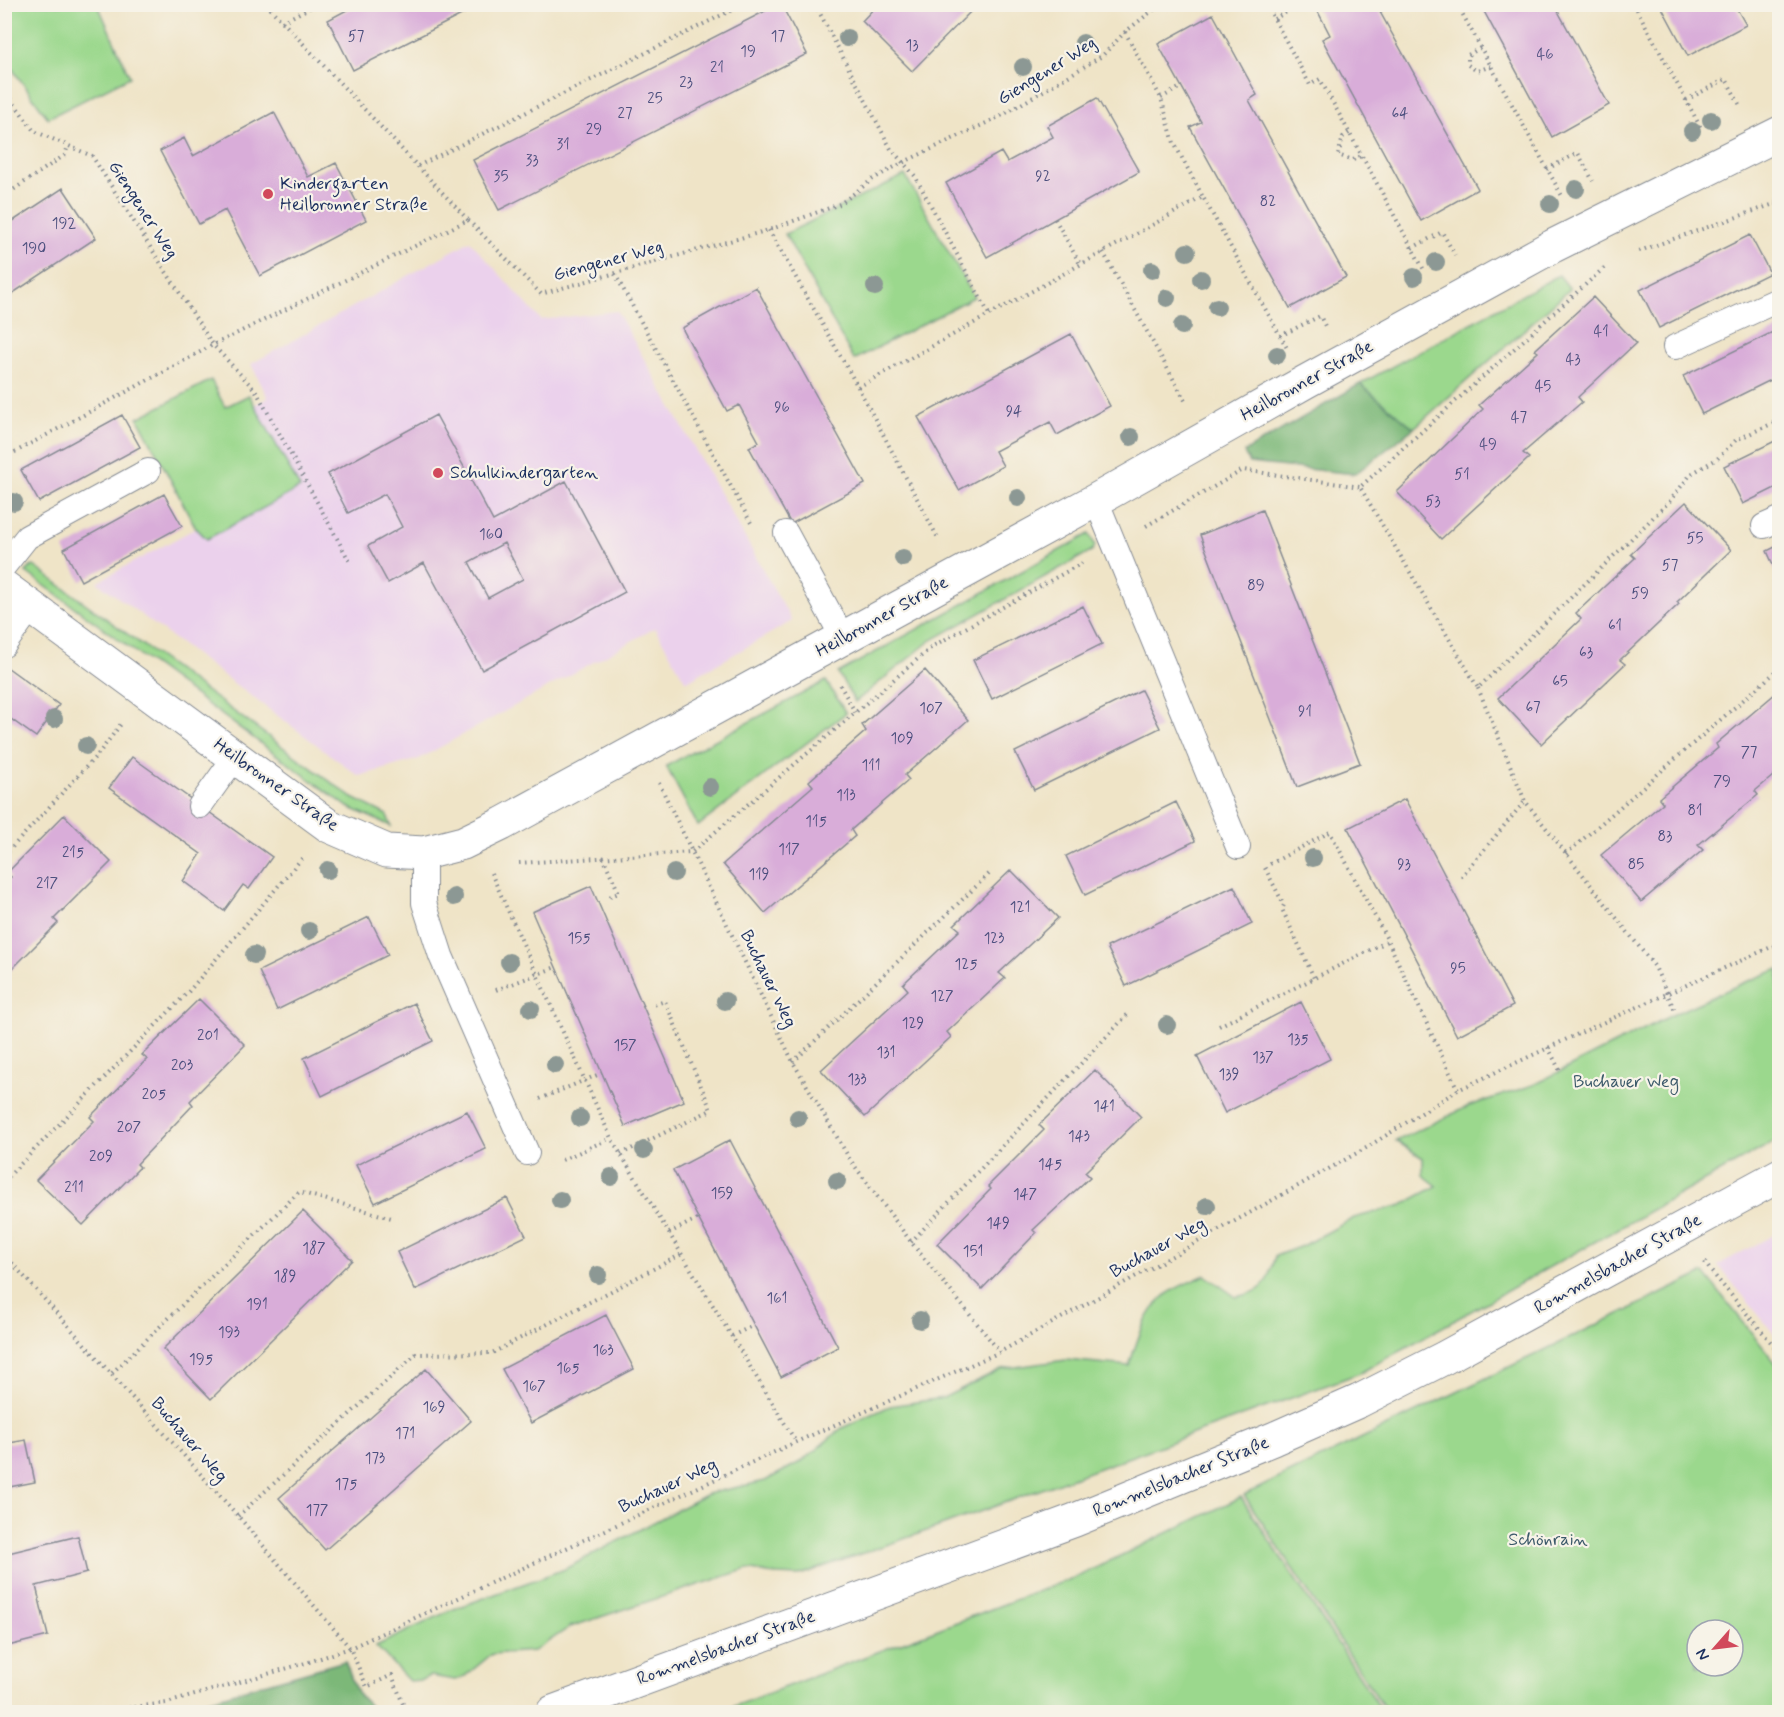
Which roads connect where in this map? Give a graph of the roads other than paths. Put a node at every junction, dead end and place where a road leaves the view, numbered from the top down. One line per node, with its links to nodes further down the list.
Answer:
1 (1770, 138): 5 (street, Heilbronner Straße)
2 (1779, 299): 3 (lane)
3 (1675, 348)
4 (148, 471): 7 (lane)
5 (1096, 500): 10 (street, Heilbronner Straße); 14 (lane)
6 (786, 533): 10 (lane)
7 (4, 566)
8 (4, 587): 9 (street, Heilbronner Straße)
9 (31, 607): 11 (lane); 12 (street, Heilbronner Straße)
10 (832, 644): 15 (street, Heilbronner Straße)
11 (4, 645)
12 (236, 757): 13 (lane); 15 (street, Heilbronner Straße)
13 (200, 806)
14 (1238, 847)
15 (424, 853): 16 (lane)
16 (527, 1153)
17 (1779, 1175): 18 (street, Rommelsbacher Straße)
18 (553, 1713)

